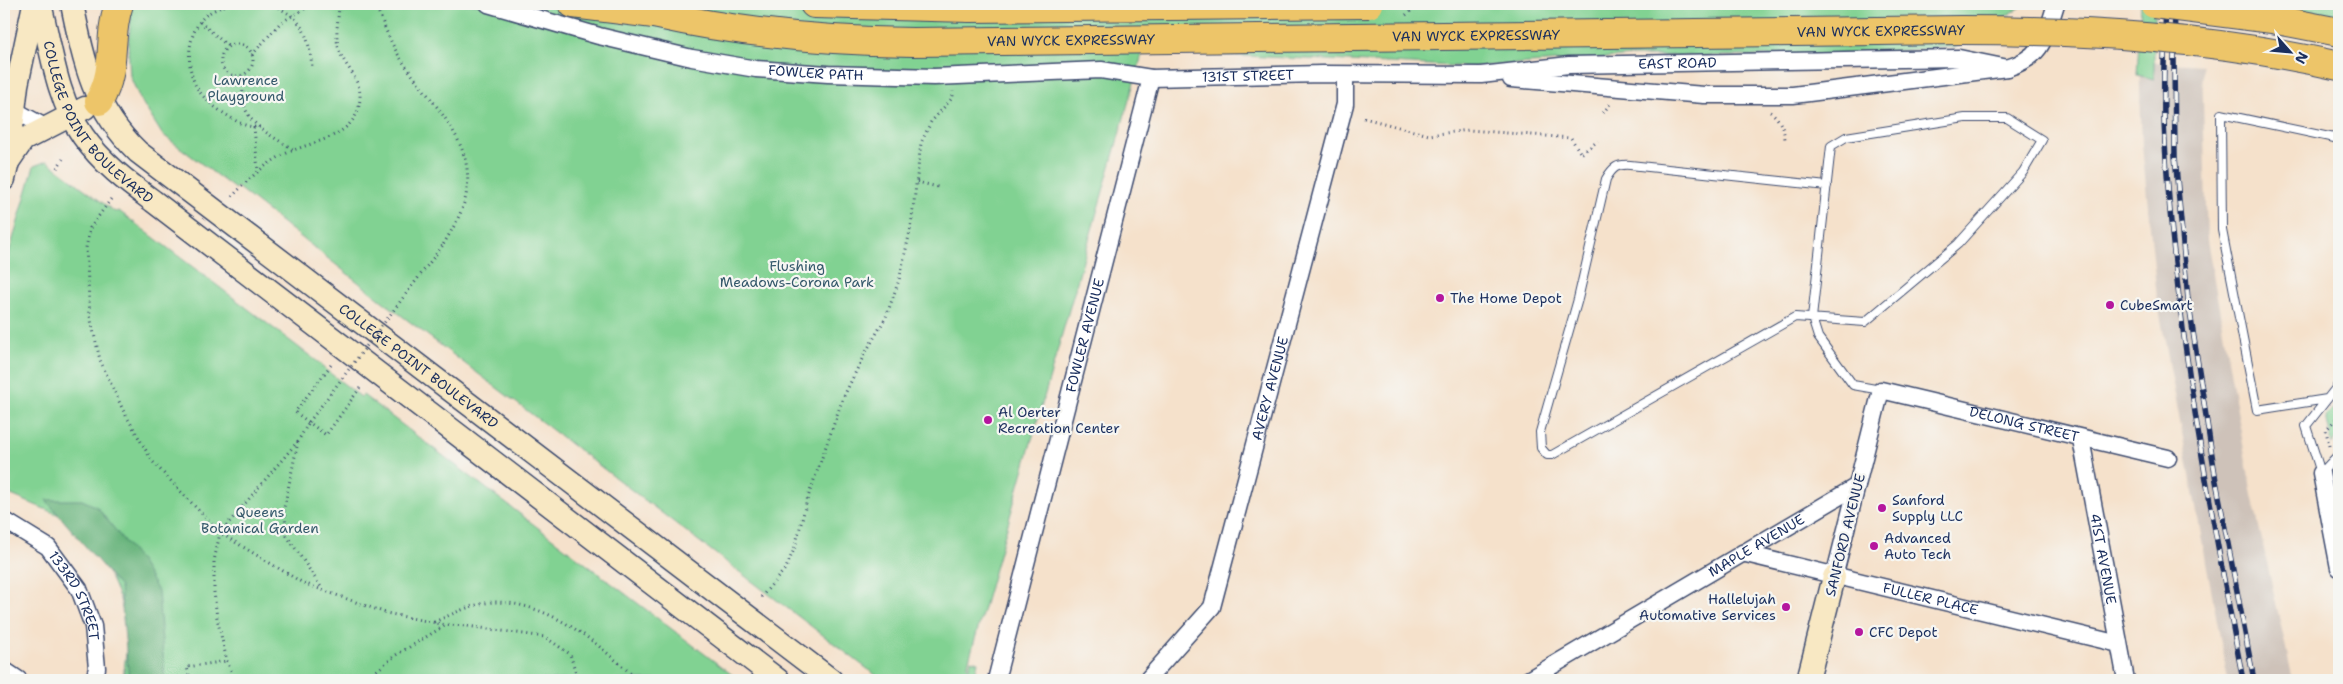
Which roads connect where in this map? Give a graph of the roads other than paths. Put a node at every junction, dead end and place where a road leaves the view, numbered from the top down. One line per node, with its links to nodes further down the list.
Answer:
1 (34, 4): 22 (main road)
2 (40, 4): 23 (main road, COLLEGE POINT BOULEVARD)
3 (72, 4): 21 (main road, COLLEGE POINT BOULEVARD)
4 (119, 4): 21 (highway)
5 (488, 4): 20 (street, FOWLER PATH)
6 (573, 4): 14 (highway)
7 (613, 4): 14 (highway, VAN WYCK EXPRESSWAY)
8 (814, 4): 13 (highway)
9 (944, 4): 13 (highway)
10 (1369, 4): 13 (highway, bridge)
11 (2056, 4): 17 (street)
12 (2154, 4): 15 (highway, bridge)
13 (970, 8)
14 (654, 14): 16 (highway, VAN WYCK EXPRESSWAY, bridge)
15 (2339, 32)
16 (2339, 66)
17 (2008, 68): 18 (street, EAST ROAD); 18 (street)
18 (1481, 75): 19 (street, EAST ROAD)
19 (1345, 76): 20 (street, 131ST STREET); 48 (street, AVERY AVENUE)
20 (1151, 78): 47 (street, FOWLER AVENUE)
21 (99, 101): 23 (main road); 46 (main road, COLLEGE POINT BOULEVARD)
22 (10, 107): 24 (street); 26 (main road)
23 (71, 115): 24 (main road); 45 (main road, COLLEGE POINT BOULEVARD)
24 (45, 127): 26 (main road)
25 (2339, 139): 31 (lane)
26 (6, 171)
27 (1826, 186): 28 (lane); 28 (lane); 28 (lane)
28 (1812, 318): 30 (lane)
29 (2339, 384): 31 (lane)
30 (1881, 390): 32 (street, DELONG STREET); 36 (street, SANFORD AVENUE)
31 (2327, 399): 35 (lane)
32 (2082, 438): 34 (street, DELONG STREET); 41 (street, 41ST AVENUE)
33 (2339, 454): 35 (lane)
34 (2168, 458)
35 (2321, 473): 39 (street)
36 (1857, 486): 38 (street, MAPLE AVENUE); 40 (street, SANFORD AVENUE)
37 (4, 520): 43 (street, 133RD STREET)
38 (1742, 553): 40 (street, FULLER PLACE); 49 (street, MAPLE AVENUE)
39 (2339, 567)
40 (1834, 576): 41 (street, FULLER PLACE); 50 (main road, SANFORD AVENUE)
41 (2119, 644): 51 (street, 41ST AVENUE)
42 (4, 670): 44 (street)
43 (95, 674)
44 (19, 680)
45 (778, 680)
46 (831, 680)
47 (996, 680)
48 (1147, 680)
49 (1528, 680)
50 (1808, 680)
51 (2126, 680)

